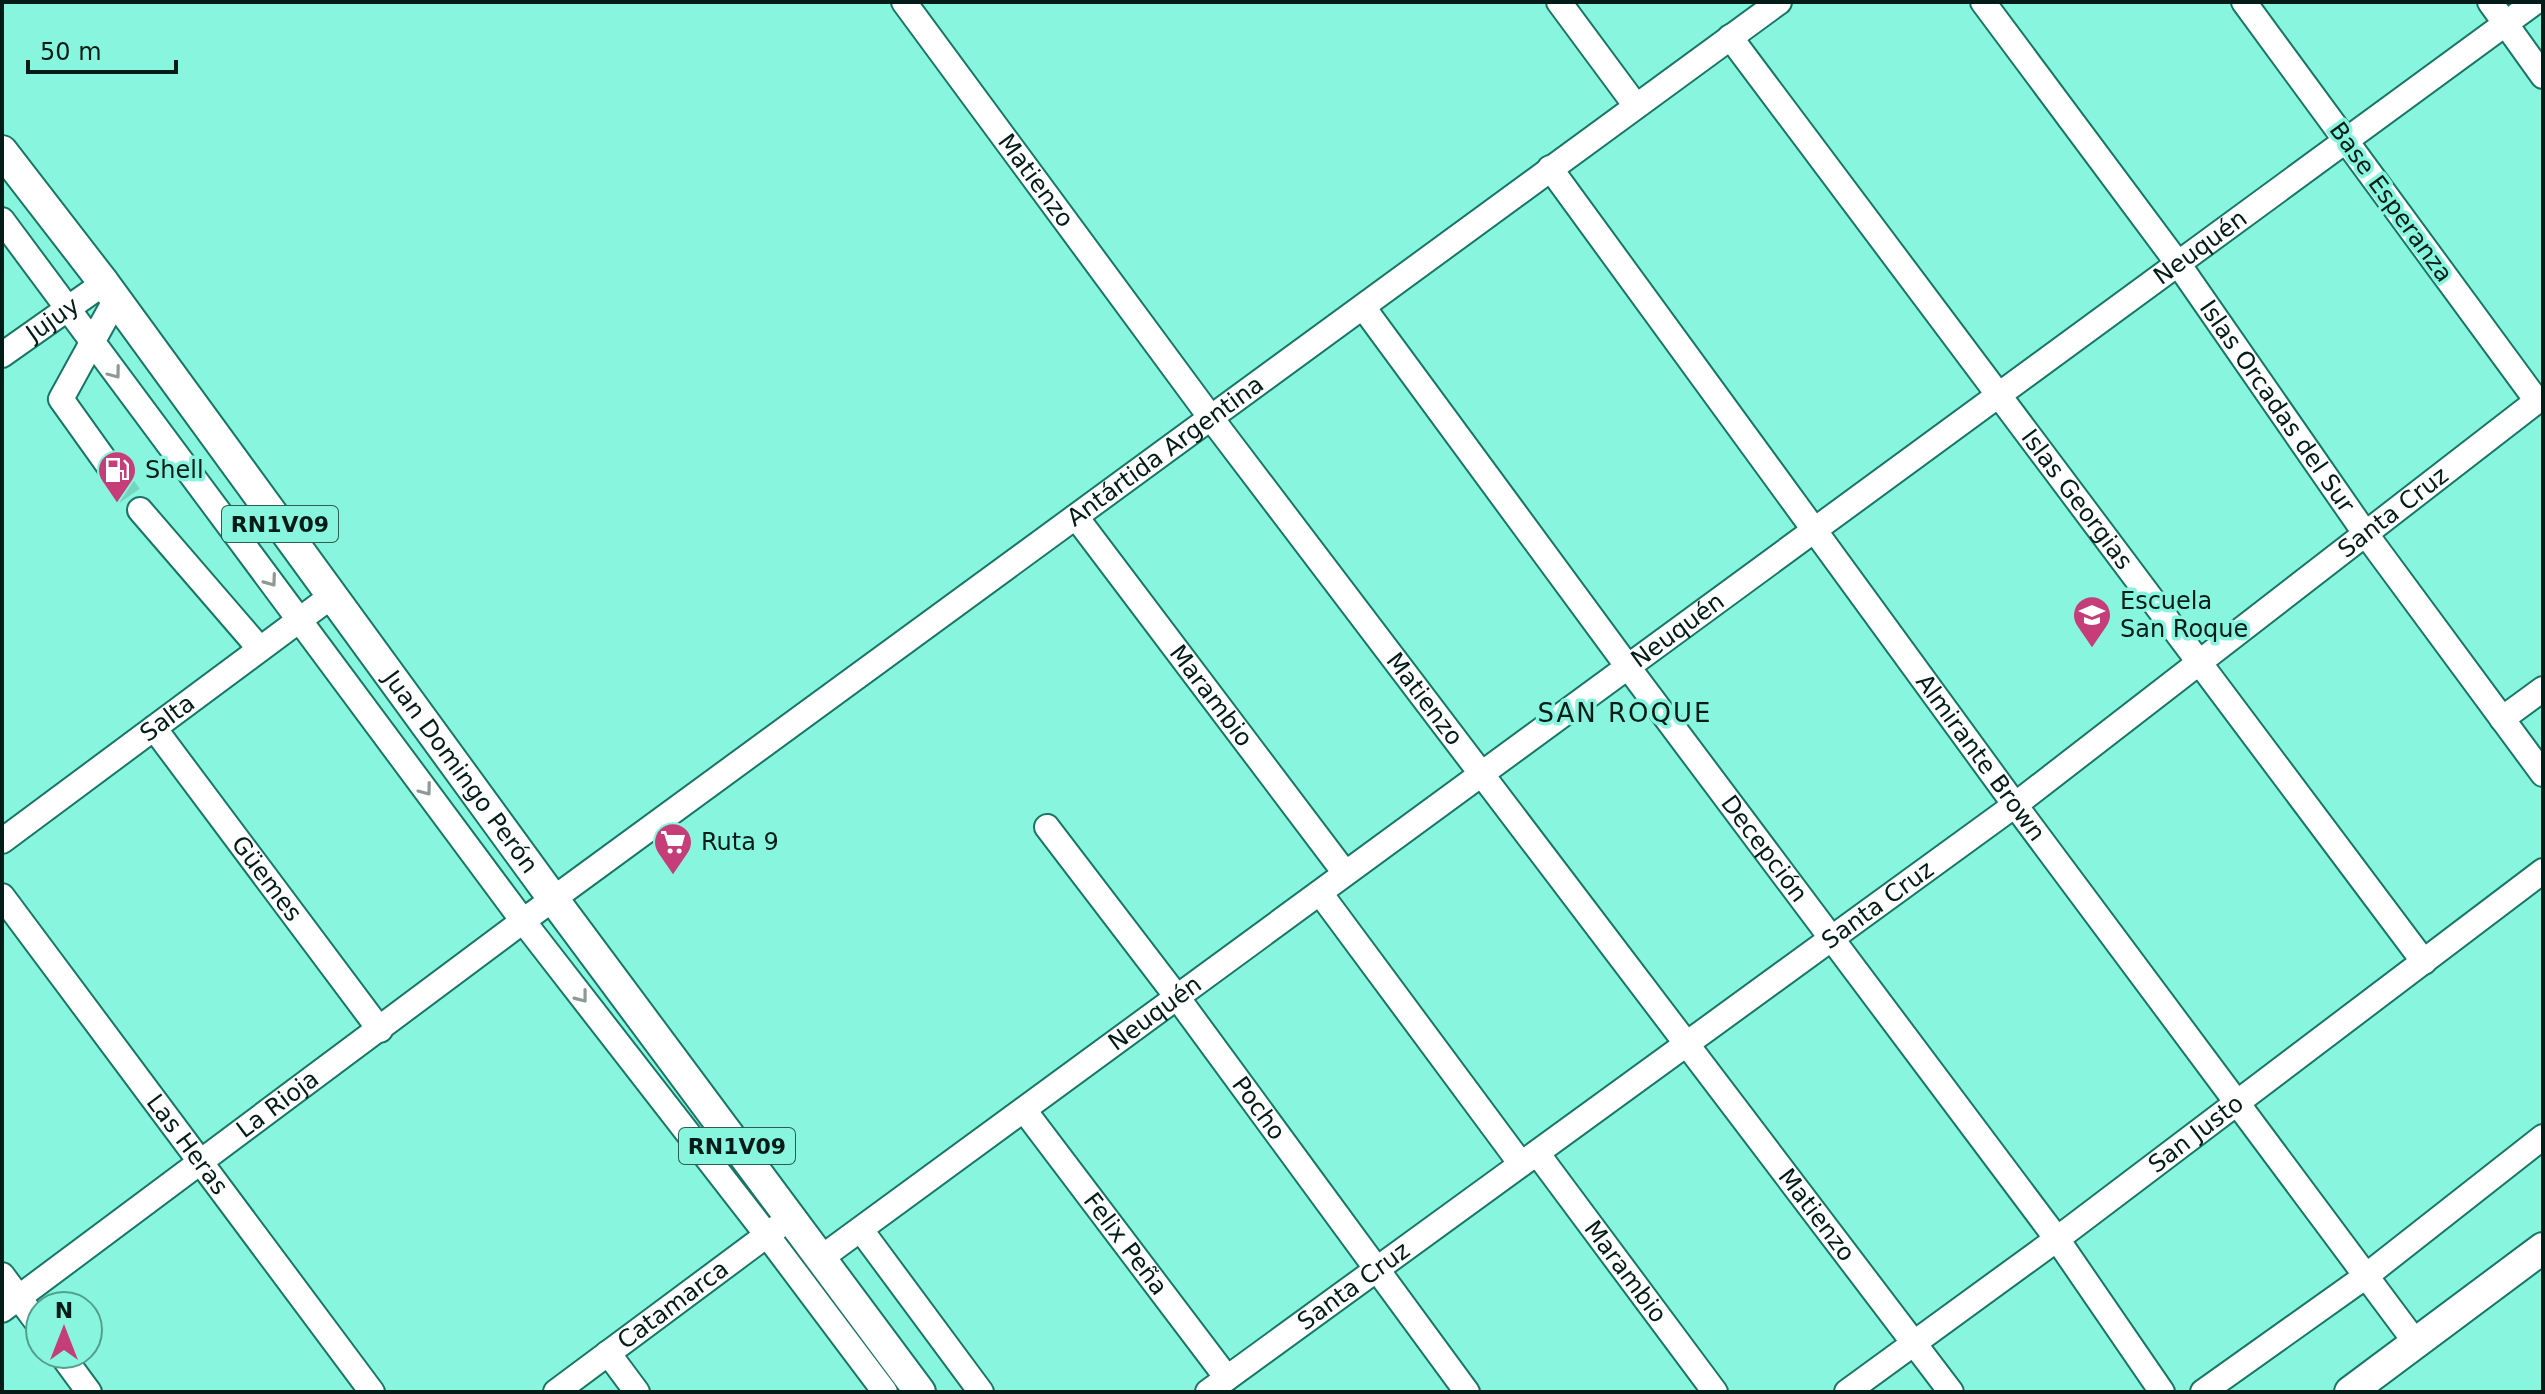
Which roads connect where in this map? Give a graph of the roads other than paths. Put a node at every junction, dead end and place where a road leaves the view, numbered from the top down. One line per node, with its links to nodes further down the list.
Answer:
1 (904, 2): 24 (street, Matienzo)
2 (1559, 2): 11 (street)
3 (1779, 2): 9 (street, Antártida Argentina)
4 (1983, 2): 16 (street, Islas Orcadas del Sur)
5 (2244, 2): 12 (street, Base Esperanza)
6 (2490, 2): 8 (street)
7 (2535, 2): 8 (street, Neuquén)
8 (2506, 23): 10 (street); 12 (street, Neuquén)
9 (1730, 37): 11 (street, Antártida Argentina); 22 (street, Islas Georgias)
10 (2543, 76)
11 (1636, 106): 14 (street, Antártida Argentina)
12 (2345, 140): 16 (street, Neuquén); 23 (street, Base Esperanza)
13 (2, 151): 17 (main road, Juan Domingo Perón / RN1V09)
14 (1550, 168): 18 (street, Antártida Argentina); 28 (street, Almirante Brown)
15 (2, 220): 19 (street, Juan Domingo Perón)
16 (2179, 265): 22 (street, Neuquén); 29 (street, Islas Orcadas del Sur)
17 (110, 291): 19 (street, Jujuy); 20 (street); 30 (main road, Juan Domingo Perón / RN1V09)
18 (1363, 307): 24 (street, Antártida Argentina); 34 (street, Decepción)
19 (67, 308): 20 (street, Juan Domingo Perón); 21 (street, Jujuy)
20 (92, 342): 25 (street); 31 (street, Juan Domingo Perón, one-way to 31)
21 (2, 355)
22 (1999, 396): 28 (street, Neuquén); 33 (street, Islas Georgias)
23 (2537, 401): 29 (street, Santa Cruz)
24 (1211, 418): 27 (street, Antártida Argentina); 38 (street, Matienzo)
25 (116, 476)
26 (140, 510): 32 (street)
27 (1076, 517): 44 (street, Marambio); 47 (street, Antártida Argentina)
28 (1814, 531): 34 (street, Neuquén); 40 (street, Almirante Brown)
29 (2365, 533): 33 (street, Santa Cruz); 36 (street, Islas Orcadas del Sur)
30 (333, 595): 31 (street, Salta); 47 (main road, Juan Domingo Perón / RN1V09)
31 (300, 620): 32 (street, Salta); 48 (street, Juan Domingo Perón, one-way to 48)
32 (260, 649): 37 (street, Salta)
33 (2199, 663): 40 (street, Santa Cruz); 50 (street, Islas Georgias)
34 (1628, 667): 38 (street, Neuquén); 49 (street, Decepción)
35 (2543, 689): 36 (street)
36 (2502, 719): 39 (street, Islas Orcadas del Sur)
37 (154, 728): 42 (street, Salta); 52 (street, Güemes)
38 (1482, 774): 44 (street, Neuquén); 53 (street, Matienzo)
39 (2543, 774)
40 (2015, 805): 49 (street, Santa Cruz); 54 (street, Almirante Brown)
41 (1047, 827): 51 (street, Pocho)
42 (2, 841)
43 (2543, 871): 50 (street, San Justo)
44 (1345, 873): 45 (street, Neuquén)
45 (1320, 893): 51 (street, Neuquén); 57 (street, Marambio)
46 (2, 896): 58 (street, Las Heras)
47 (554, 900): 48 (street, La Rioja); 59 (main road, Juan Domingo Perón / RN1V09)
48 (523, 921): 52 (street, La Rioja); 59 (street, Juan Domingo Perón, one-way to 59)
49 (1831, 940): 53 (street, Santa Cruz); 61 (street, Decepción)
50 (2424, 962): 54 (street, San Justo)
51 (1177, 997): 55 (street, Neuquén); 64 (street, Pocho)
52 (380, 1030): 58 (street, La Rioja)
53 (1687, 1044): 57 (street, Santa Cruz); 68 (street, Matienzo)
54 (2236, 1101): 61 (street, San Justo); 66 (street, Almirante Brown)
55 (1024, 1110): 60 (street, Neuquén); 72 (street, Felix Peña)
56 (2543, 1137): 66 (street)
57 (1529, 1159): 64 (street, Santa Cruz); 82 (street, Marambio)
58 (201, 1163): 67 (street, La Rioja); 75 (street, Las Heras)
59 (779, 1226): 63 (main road, Juan Domingo Perón / RN1V09); 70 (street, Catamarca); 78 (street, Juan Domingo Perón)
60 (861, 1230): 63 (street, Neuquén); 80 (street)
61 (2057, 1239): 68 (street, San Justo); 85 (street, Decepción)
62 (2543, 1248): 69 (main road)
63 (821, 1258): 79 (main road, Juan Domingo Perón / RN1V09)
64 (1377, 1269): 72 (street, Santa Cruz); 81 (street, Pocho)
65 (2, 1275): 67 (street)
66 (2366, 1276): 69 (street, Almirante Brown); 86 (street)
67 (10, 1304)
68 (1913, 1343): 83 (street, San Justo); 84 (street, Matienzo)
69 (2416, 1343): 73 (main road)
70 (608, 1353): 76 (street, Catamarca); 77 (street)
71 (73, 1370): 74 (street)
72 (1217, 1385)
73 (2358, 1388)
74 (89, 1392)
75 (372, 1392)
76 (556, 1392)
77 (637, 1392)
78 (885, 1392)
79 (920, 1392)
80 (981, 1392)
81 (1467, 1392)
82 (1715, 1392)
83 (1847, 1392)
84 (1951, 1392)
85 (2162, 1392)
86 (2203, 1392)

